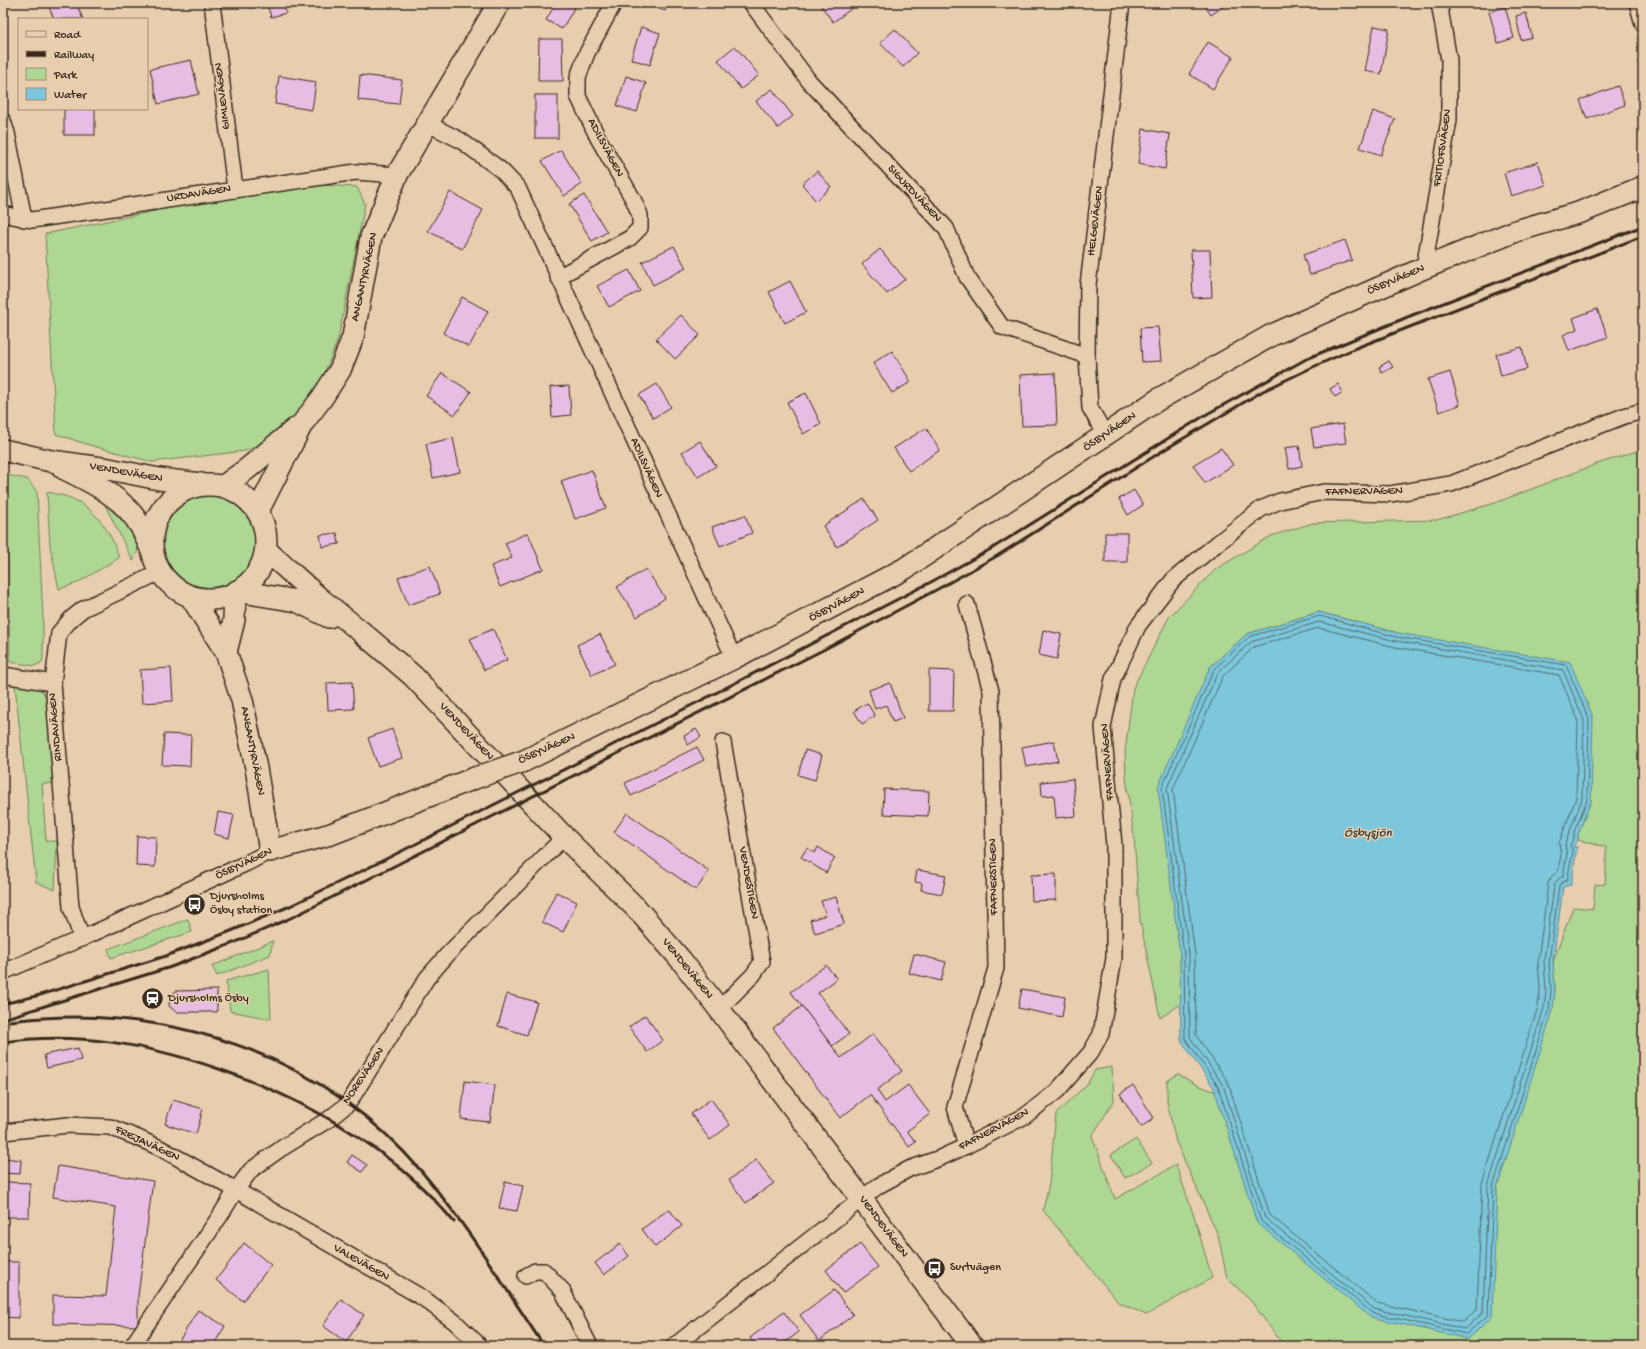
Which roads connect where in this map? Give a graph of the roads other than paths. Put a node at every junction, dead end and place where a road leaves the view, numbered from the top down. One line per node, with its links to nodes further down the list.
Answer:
1 (212, 3): 13 (street, GIMLEVÄGEN)
2 (499, 3): 10 (street, ANGANTYRVÄGEN)
3 (614, 3): 17 (street, ADILSVÄGEN)
4 (752, 3): 18 (street, SIGURDVÄGEN)
5 (1122, 3): 18 (street, HELGEVÄGEN)
6 (1440, 3): 16 (street, FRITIOFSVÄGEN)
7 (1637, 3): 8 (street)
8 (1643, 24)
9 (3, 121): 15 (street)
10 (428, 124): 11 (street, ANGANTYRVÄGEN); 17 (street, ADILSVÄGEN)
11 (397, 175): 13 (street, URDAVÄGEN); 20 (street, ANGANTYRVÄGEN)
12 (1643, 186): 16 (street, ÖSBYVÄGEN)
13 (234, 189): 15 (street, URDAVÄGEN)
14 (3, 214): 15 (street, URDAVÄGEN)
15 (24, 219)
16 (1424, 268): 21 (street, ÖSBYVÄGEN)
17 (558, 277): 34 (street, ADILSVÄGEN)
18 (1087, 356): 21 (street, HELGEVÄGEN)
19 (1643, 411): 44 (street, FAFNERVÄGEN)
20 (302, 424): 25 (street, ANGANTYRVÄGEN); 26 (street, ANGANTYRVÄGEN)
21 (1106, 436): 34 (street, ÖSBYVÄGEN)
22 (3, 450): 23 (street, VENDEVÄGEN)
23 (51, 461): 24 (street, VENDEVÄGEN); 28 (street, VENDEVÄGEN)
24 (202, 484): 25 (street); 28 (street)
25 (225, 485): 26 (street)
26 (258, 511): 27 (street)
27 (266, 550): 29 (street); 32 (street, VENDEVÄGEN)
28 (156, 562): 30 (street); 36 (street, RINDAVÄGEN)
29 (236, 592): 30 (street); 32 (street, VENDEVÄGEN); 33 (street)
30 (191, 597): 33 (street, ANGANTYRVÄGEN)
31 (967, 604): 44 (street, FAFNERSTIGEN)
32 (359, 630): 38 (street, VENDEVÄGEN)
33 (226, 652): 39 (street, ANGANTYRVÄGEN)
34 (734, 658): 39 (street, ÖSBYVÄGEN, bridge)
35 (3, 675): 36 (street)
36 (53, 683): 40 (street, RINDAVÄGEN)
37 (723, 742): 42 (street, VENDESTIGEN)
38 (564, 837): 42 (street, VENDEVÄGEN); 45 (street, NOREVÄGEN)
39 (270, 851): 40 (street, ÖSBYVÄGEN)
40 (82, 939): 41 (street, ÖSBYVÄGEN)
41 (3, 972)
42 (719, 1009): 46 (street, VENDEVÄGEN)
43 (3, 1132): 45 (street, FREJAVÄGEN)
44 (966, 1146): 46 (street, FAFNERVÄGEN)
45 (236, 1190): 48 (street, NOREVÄGEN); 49 (street, VALEVÄGEN)
46 (863, 1199): 51 (street); 52 (street, VENDEVÄGEN)
47 (526, 1276): 50 (street)
48 (132, 1346)
49 (480, 1346)
50 (590, 1346)
51 (674, 1346)
52 (972, 1346)

